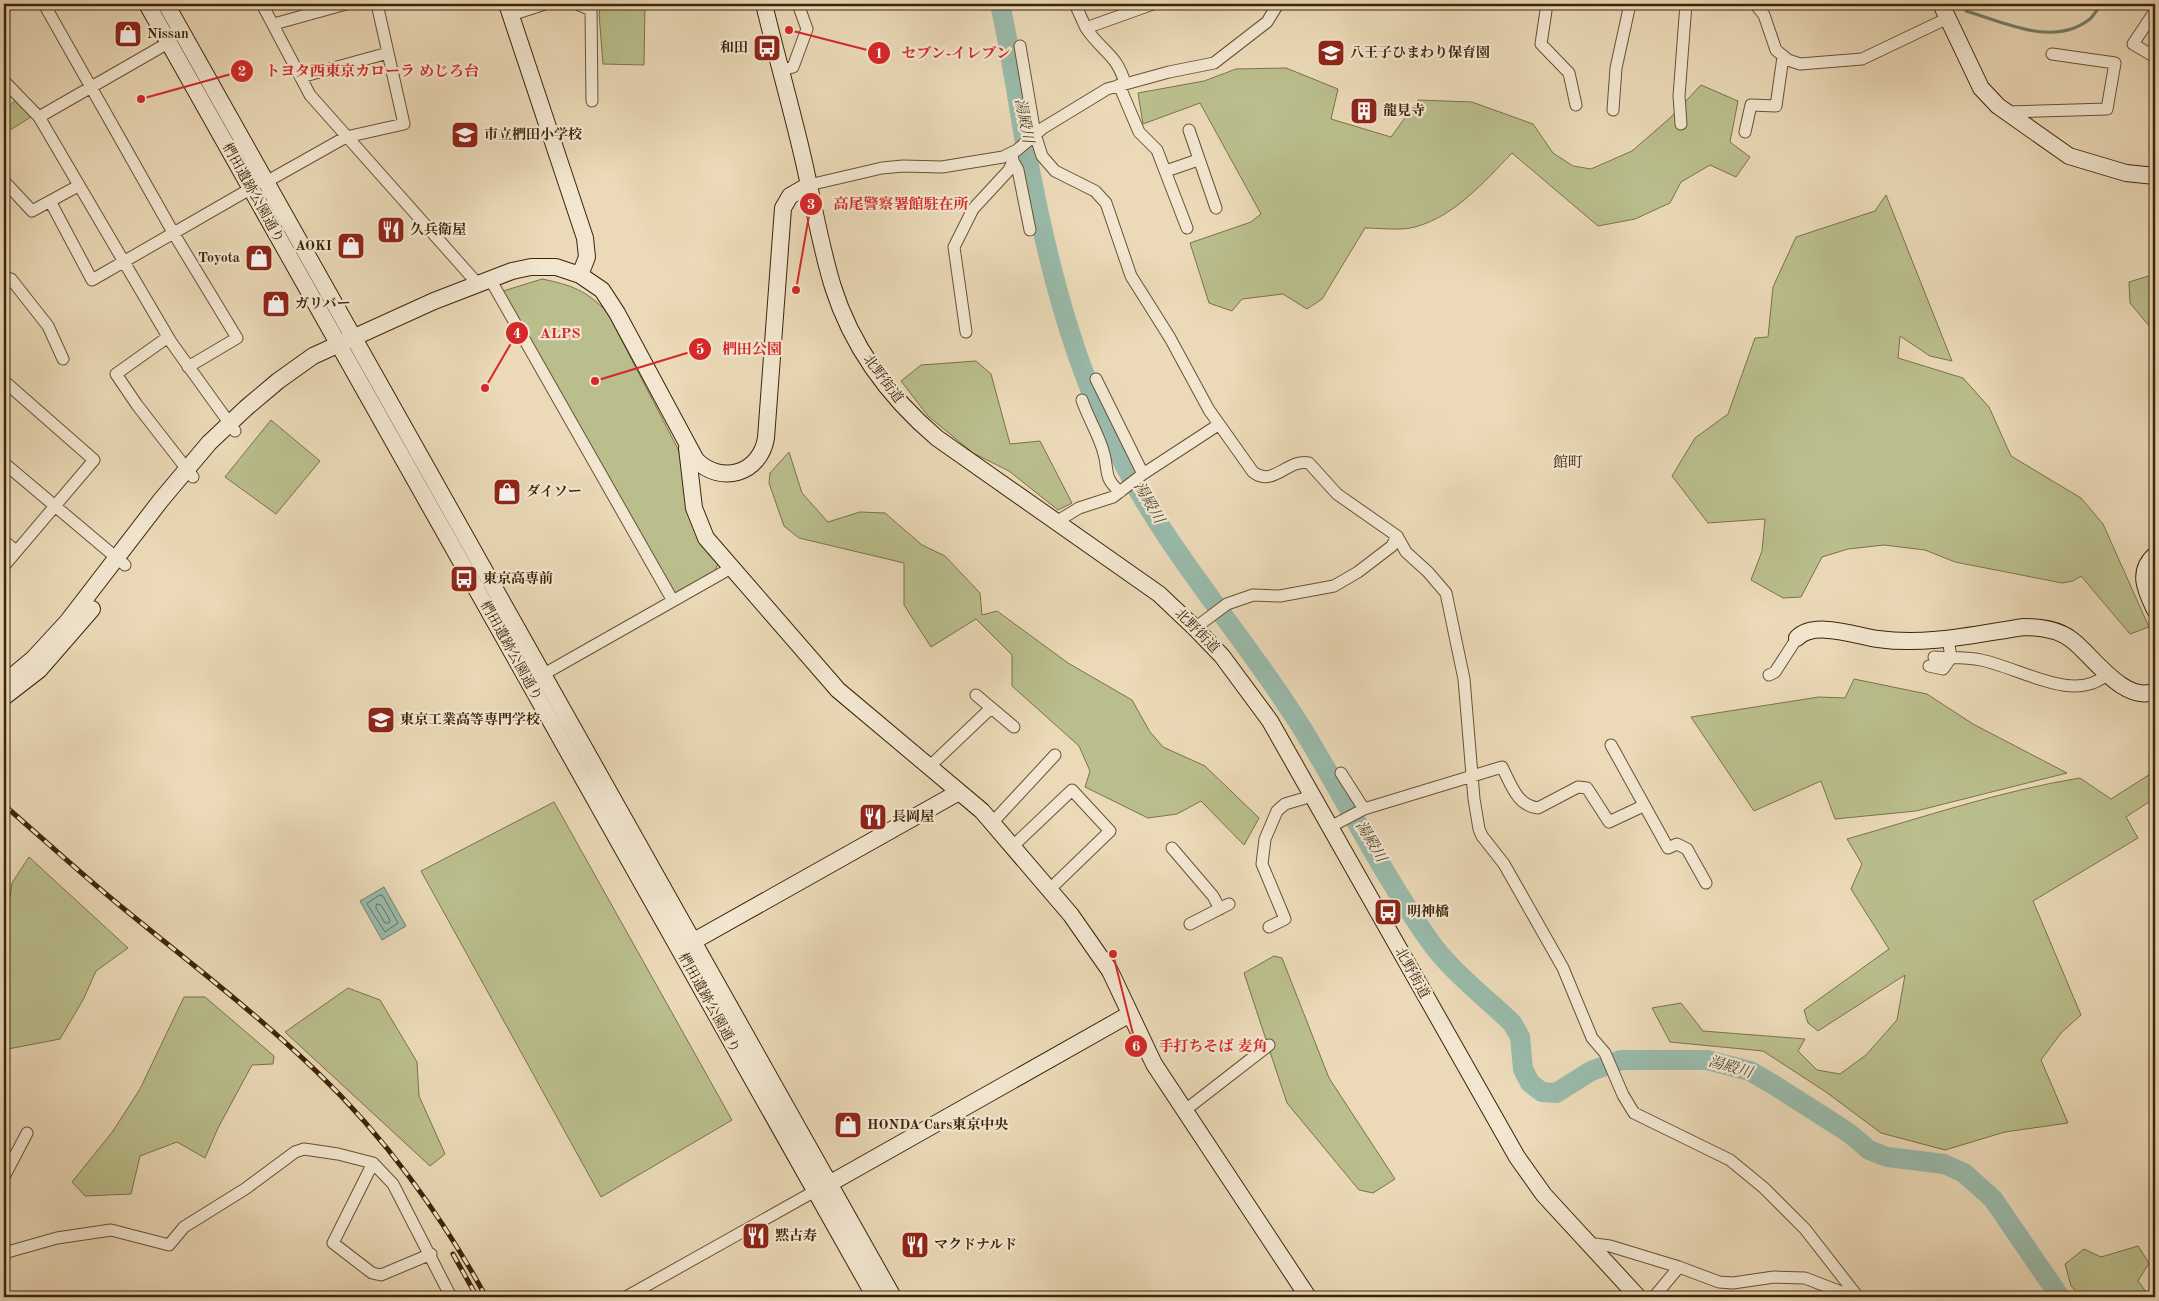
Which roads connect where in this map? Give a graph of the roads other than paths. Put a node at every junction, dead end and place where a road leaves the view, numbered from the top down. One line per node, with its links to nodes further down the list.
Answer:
1 (44, 4): 33 (street)
2 (147, 4): 23 (street, 椚田遺跡公園通り)
3 (166, 4): 49 (street, 椚田遺跡公園通り)
4 (262, 4): 21 (street)
5 (346, 4): 21 (street)
6 (377, 4): 25 (street)
7 (545, 4): 18 (street)
8 (576, 4): 34 (street)
9 (764, 4): 29 (street, 北野街道)
10 (798, 4): 29 (street)
11 (1075, 4): 22 (street)
12 (1153, 4): 22 (street)
13 (1278, 4): 32 (street)
14 (1546, 4): 35 (street)
15 (1630, 4): 36 (street)
16 (1686, 4): 39 (street)
17 (1755, 4): 27 (street)
18 (509, 9): 59 (street)
19 (1945, 11): 27 (street); 37 (street)
20 (2155, 11): 28 (street)
21 (274, 24): 30 (street)
22 (1086, 28): 32 (street)
23 (168, 43): 33 (street); 52 (street, 椚田遺跡公園通り)
24 (1020, 46): 42 (street)
25 (388, 53): 30 (street); 43 (street)
26 (2052, 54): 37 (street)
27 (1783, 57): 41 (street)
28 (2155, 57)
29 (782, 70): 50 (street, 北野街道)
30 (301, 77): 43 (street)
31 (4, 81): 38 (street)
32 (1122, 84): 42 (street); 46 (street)
33 (91, 86): 38 (street); 57 (street)
34 (592, 101)
35 (1576, 105)
36 (1613, 110)
37 (2006, 112): 47 (street)
38 (39, 116): 51 (street)
39 (1681, 124)
40 (1189, 130): 45 (street)
41 (1745, 132)
42 (1034, 135): 44 (street); 71 (street)
43 (346, 137): 49 (street); 61 (street)
44 (1014, 155): 50 (street); 56 (street); 62 (street)
45 (1198, 160): 46 (street); 54 (street)
46 (1166, 171): 55 (street)
47 (2155, 176)
48 (4, 181): 53 (street)
49 (266, 182): 64 (street, 椚田遺跡公園通り)
50 (809, 185): 73 (street); 79 (street, 北野街道)
51 (78, 186): 53 (street); 58 (street)
52 (250, 189): 57 (street); 65 (street, 椚田遺跡公園通り)
53 (50, 201): 58 (street)
54 (1216, 208)
55 (1187, 228)
56 (1030, 230)
57 (174, 234): 58 (street); 67 (street)
58 (122, 262): 63 (street)
59 (580, 275): 61 (street); 73 (street)
60 (4, 277): 66 (street)
61 (483, 281): 64 (street); 87 (street)
62 (966, 332)
63 (168, 336): 67 (street); 75 (street)
64 (354, 338): 65 (street); 96 (street, 椚田遺跡公園通り)
65 (338, 346): 72 (street); 96 (street, 椚田遺跡公園通り)
66 (63, 359)
67 (188, 367): 72 (street)
68 (1096, 379): 76 (street)
69 (4, 381): 78 (street)
70 (1082, 400): 77 (street)
71 (1218, 425): 76 (street); 80 (street)
72 (232, 427): 75 (street)
73 (687, 446): 86 (street)
74 (4, 463): 78 (street)
75 (190, 473): 84 (street)
76 (1142, 475): 77 (street)
77 (1123, 490): 79 (street)
78 (57, 506): 82 (street); 84 (street)
79 (1056, 522): 89 (street, 北野街道)
80 (1397, 536): 89 (street); 107 (street)
81 (4, 541): 82 (street)
82 (16, 551): 85 (street)
83 (2155, 555): 88 (street)
84 (121, 562): 97 (street); 100 (street)
85 (4, 566)
86 (731, 568): 87 (street); 105 (street)
87 (673, 601): 96 (street)
88 (2155, 610)
89 (1196, 628): 109 (street, 北野街道)
90 (1797, 638): 91 (street); 94 (street)
91 (1948, 638): 92 (street); 95 (street)
92 (1951, 658): 93 (street); 95 (street)
93 (1932, 662)
94 (1768, 675)
95 (2106, 675): 98 (street)
96 (536, 678): 120 (street, 椚田遺跡公園通り)
97 (4, 683)
98 (2155, 691)
99 (976, 695): 101 (street)
100 (4, 697)
101 (991, 708): 102 (street); 105 (street)
102 (1014, 727)
103 (1611, 745): 110 (street)
104 (1055, 755): 112 (street)
105 (929, 767): 108 (street)
106 (1341, 773): 111 (street)
107 (1472, 776): 110 (street); 111 (street); 140 (street)
108 (959, 792): 112 (street); 120 (street)
109 (1312, 796): 113 (street, 北野街道); 119 (street)
110 (1644, 806): 116 (street)
111 (1362, 810): 113 (street)
112 (992, 823): 114 (street)
113 (1337, 823): 128 (street, 北野街道)
114 (1012, 846): 117 (street); 117 (street)
115 (1172, 848): 118 (street)
116 (1706, 883)
117 (1050, 889): 121 (street)
118 (1190, 924)
119 (1269, 927)
120 (686, 945): 127 (street, 椚田遺跡公園通り)
121 (1130, 1014): 123 (street); 127 (street)
122 (1269, 1045): 123 (street)
123 (1184, 1111): 136 (street)
124 (27, 1133): 126 (street)
125 (373, 1163): 129 (street); 130 (street); 130 (street)
126 (4, 1177)
127 (822, 1188): 133 (street); 134 (street, 椚田遺跡公園通り); 135 (street, 椚田遺跡公園通り)
128 (1587, 1242): 131 (street); 137 (street, 北野街道)
129 (4, 1253)
130 (431, 1254): 132 (street)
131 (1679, 1267): 138 (street); 139 (street)
132 (451, 1297)
133 (626, 1297)
134 (875, 1297)
135 (893, 1297)
136 (1308, 1297)
137 (1638, 1297)
138 (1654, 1297)
139 (1854, 1297)
140 (1858, 1297)

